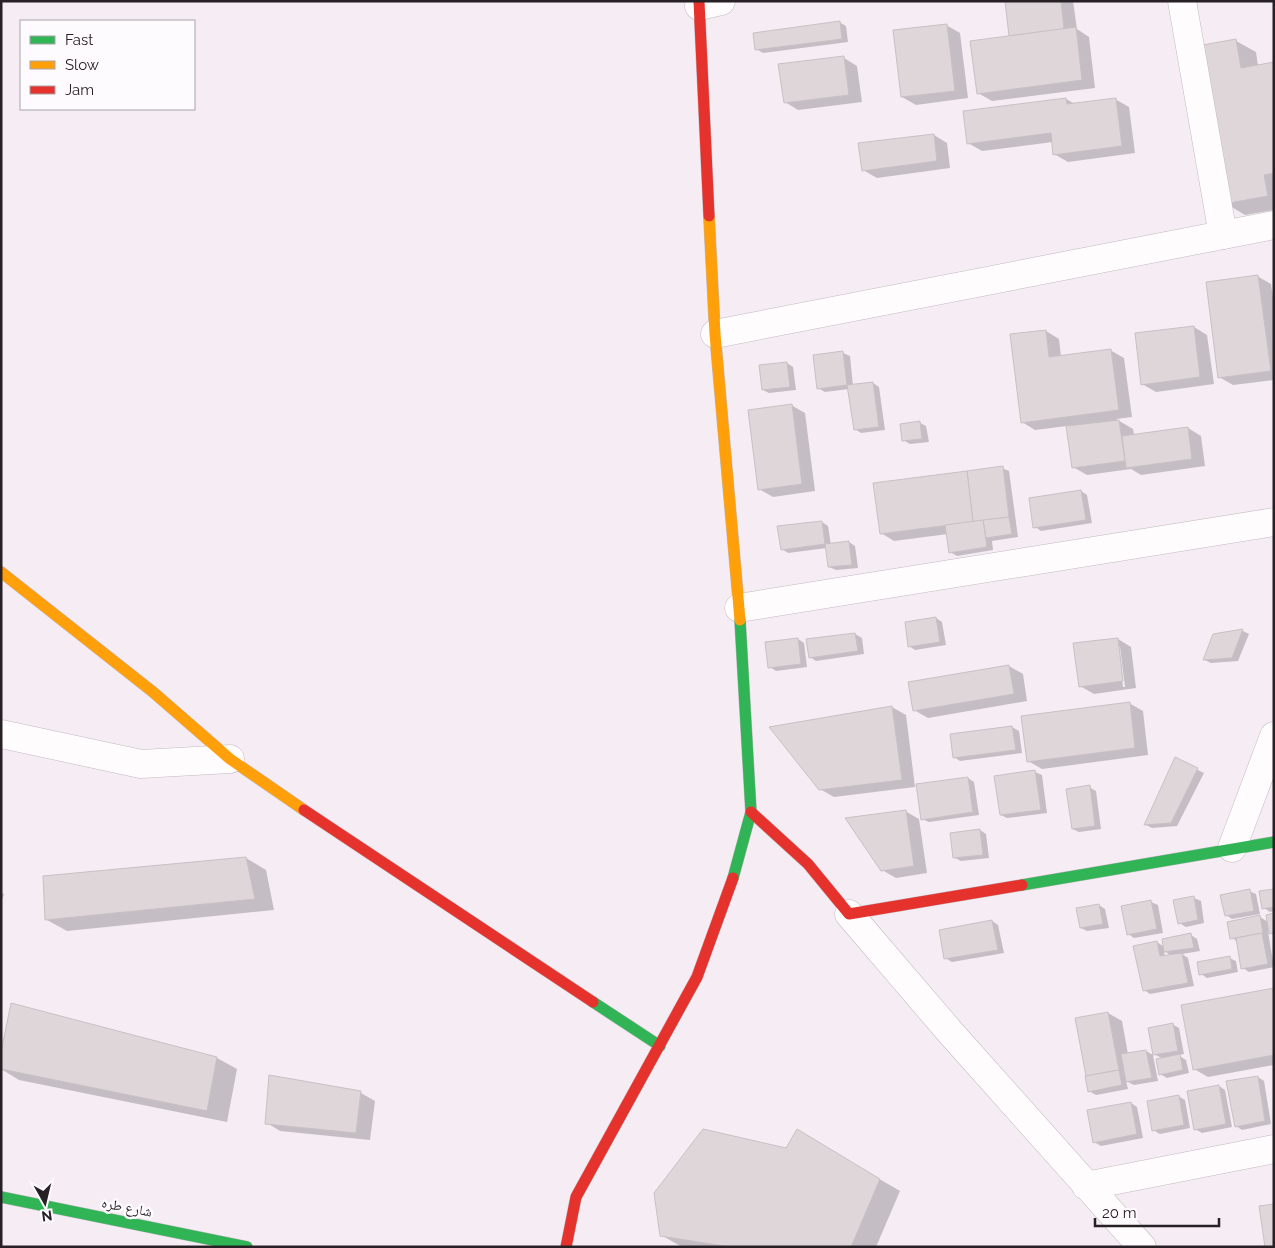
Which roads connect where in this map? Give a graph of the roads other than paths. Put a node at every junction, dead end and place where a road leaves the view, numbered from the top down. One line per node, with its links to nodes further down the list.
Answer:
1 (1182, 1): 4 (street)
2 (706, 3): 5 (street)
3 (1274, 225): 4 (street)
4 (1223, 235): 5 (street)
5 (715, 334): 8 (street)
6 (1274, 522): 8 (street)
7 (1, 572): 11 (street)
8 (739, 608): 12 (street)
9 (1, 734): 11 (street)
10 (1274, 736): 14 (street)
11 (230, 759): 16 (street)
12 (751, 812): 15 (street); 16 (street)
13 (1274, 842): 14 (street)
14 (1232, 848): 15 (street)
15 (849, 914): 18 (street)
16 (660, 1046): 21 (street)
17 (1274, 1149): 18 (street)
18 (1086, 1186): 22 (street)
19 (1, 1197): 20 (street, شارع طره)
20 (246, 1247)
21 (566, 1247)
22 (1142, 1247)

